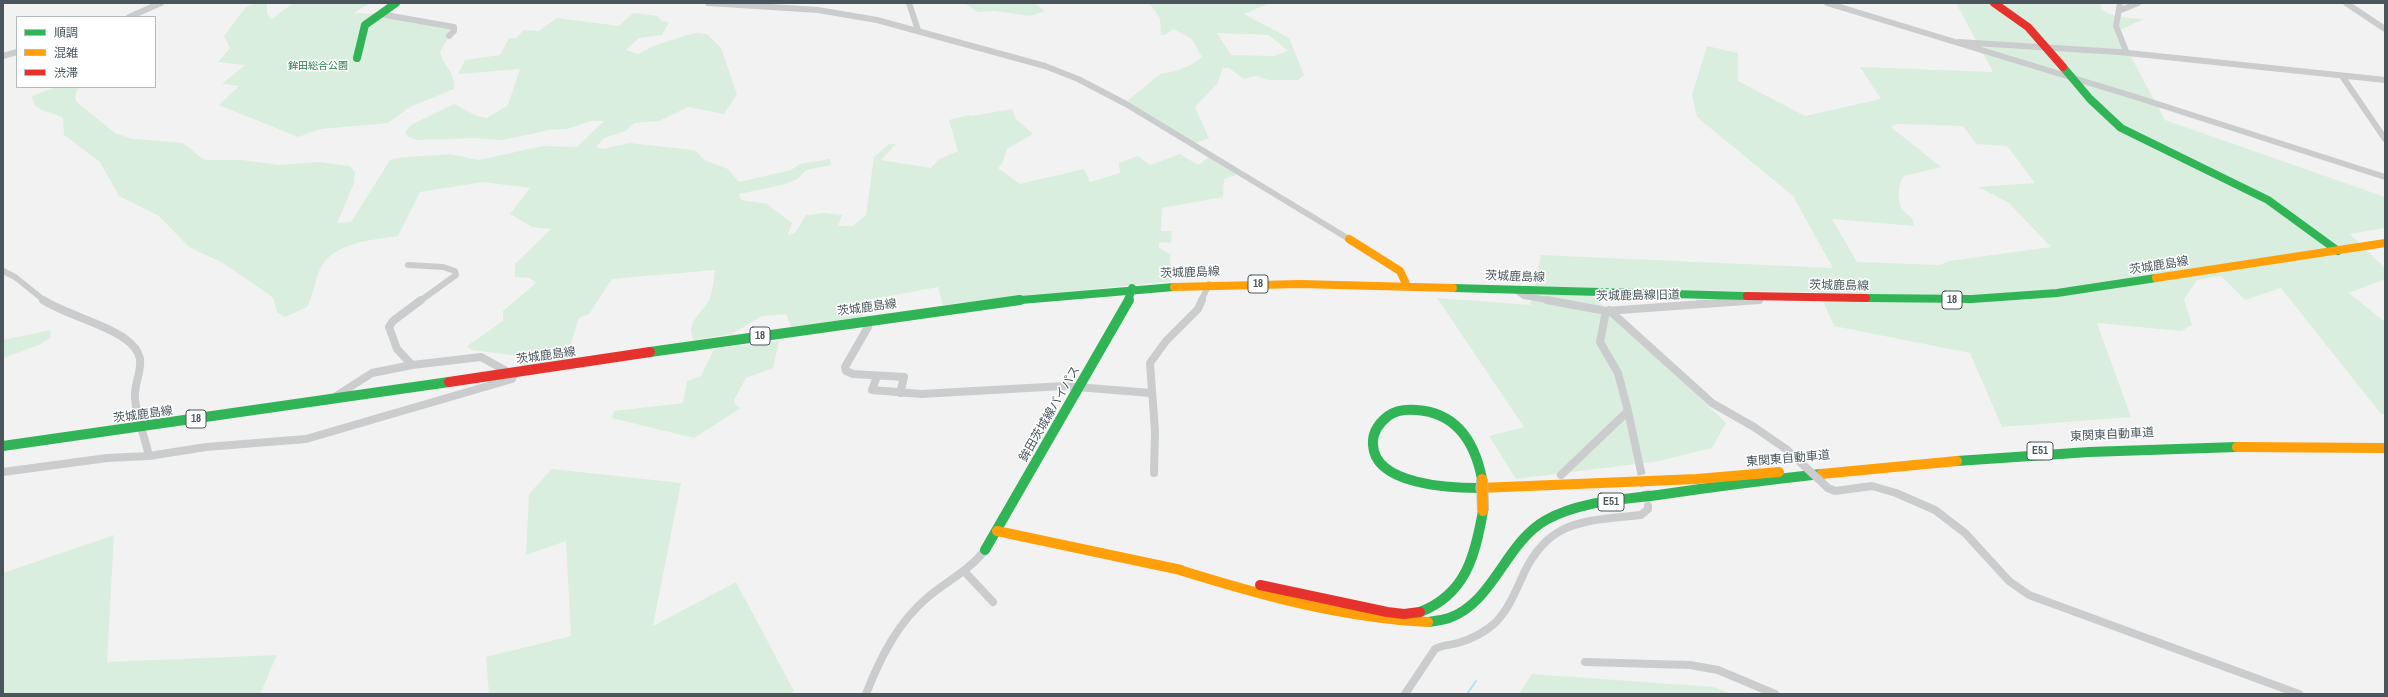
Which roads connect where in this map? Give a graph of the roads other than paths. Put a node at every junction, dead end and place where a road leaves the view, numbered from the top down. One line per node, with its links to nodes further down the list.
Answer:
1 (161, 3): 13 (street)
2 (396, 3): 12 (main road)
3 (708, 3): 10 (street)
4 (909, 3): 15 (street)
5 (1827, 3): 17 (street)
6 (1994, 3): 18 (main road)
7 (2120, 3): 11 (street)
8 (2138, 3): 11 (street)
9 (2346, 3): 14 (street)
10 (757, 4): 15 (street)
11 (2121, 10): 19 (street)
12 (380, 14): 16 (street); 22 (main road)
13 (131, 16)
14 (2385, 29)
15 (918, 30): 28 (street)
16 (449, 36)
17 (1949, 41): 18 (street); 24 (street)
18 (2044, 44): 19 (street); 24 (main road)
19 (2126, 50): 23 (street)
20 (16, 52): 21 (street)
21 (3, 56)
22 (357, 58)
23 (2342, 76): 25 (street); 26 (street)
24 (2073, 78): 27 (street); 30 (main road)
25 (2385, 80)
26 (2385, 139)
27 (2385, 177)
28 (1349, 239): 34 (main road)
29 (2385, 243): 30 (main road, 茨城鹿島線 / 18)
30 (2338, 251): 37 (main road, 茨城鹿島線 / 18)
31 (408, 265): 40 (street)
32 (3, 271): 48 (street)
33 (1209, 284): 34 (main road, 茨城鹿島線 / 18); 35 (main road, 茨城鹿島線 / 18); 45 (street)
34 (1407, 286): 36 (main road, 茨城鹿島線 / 18)
35 (1132, 288): 39 (main road, 茨城鹿島線 / 18); 43 (main road, 鉾田茨城線バイパス)
36 (1514, 289): 37 (main road, 茨城鹿島線 / 18); 38 (street, 茨城鹿島線旧道)
37 (1762, 296): 38 (street, 茨城鹿島線旧道)
38 (1607, 310): 47 (street); 67 (street, bridge)
39 (868, 320): 41 (main road, 茨城鹿島線 / 18); 42 (street)
40 (412, 365): 41 (street); 46 (street)
41 (512, 373): 46 (main road, 茨城鹿島線 / 18); 52 (street)
42 (878, 376): 44 (street); 44 (street)
43 (1079, 387): 44 (street); 45 (street); 58 (main road, 鉾田茨城線バイパス)
44 (900, 393)
45 (1151, 393): 55 (street)
46 (331, 399): 48 (main road, 茨城鹿島線 / 18)
47 (1628, 411): 53 (street); 56 (street)
48 (143, 427): 50 (main road, 茨城鹿島線 / 18); 52 (street)
49 (2385, 444): 60 (main road, 東関東自動車道 / E51, bridge)
50 (3, 446)
51 (2385, 448): 60 (main road, 東関東自動車道 / E51)
52 (149, 456): 54 (street)
53 (1640, 467)
54 (3, 472)
55 (1154, 473)
56 (1561, 475)
57 (1648, 506): 65 (street)
58 (997, 531): 59 (main road, 鉾田茨城線バイパス); 60 (main road)
59 (985, 550): 61 (street)
60 (1173, 568)
61 (964, 571): 62 (street); 64 (street)
62 (993, 602)
63 (1585, 662): 66 (street)
64 (866, 694)
65 (1405, 694)
66 (1775, 694)
67 (2299, 694)

